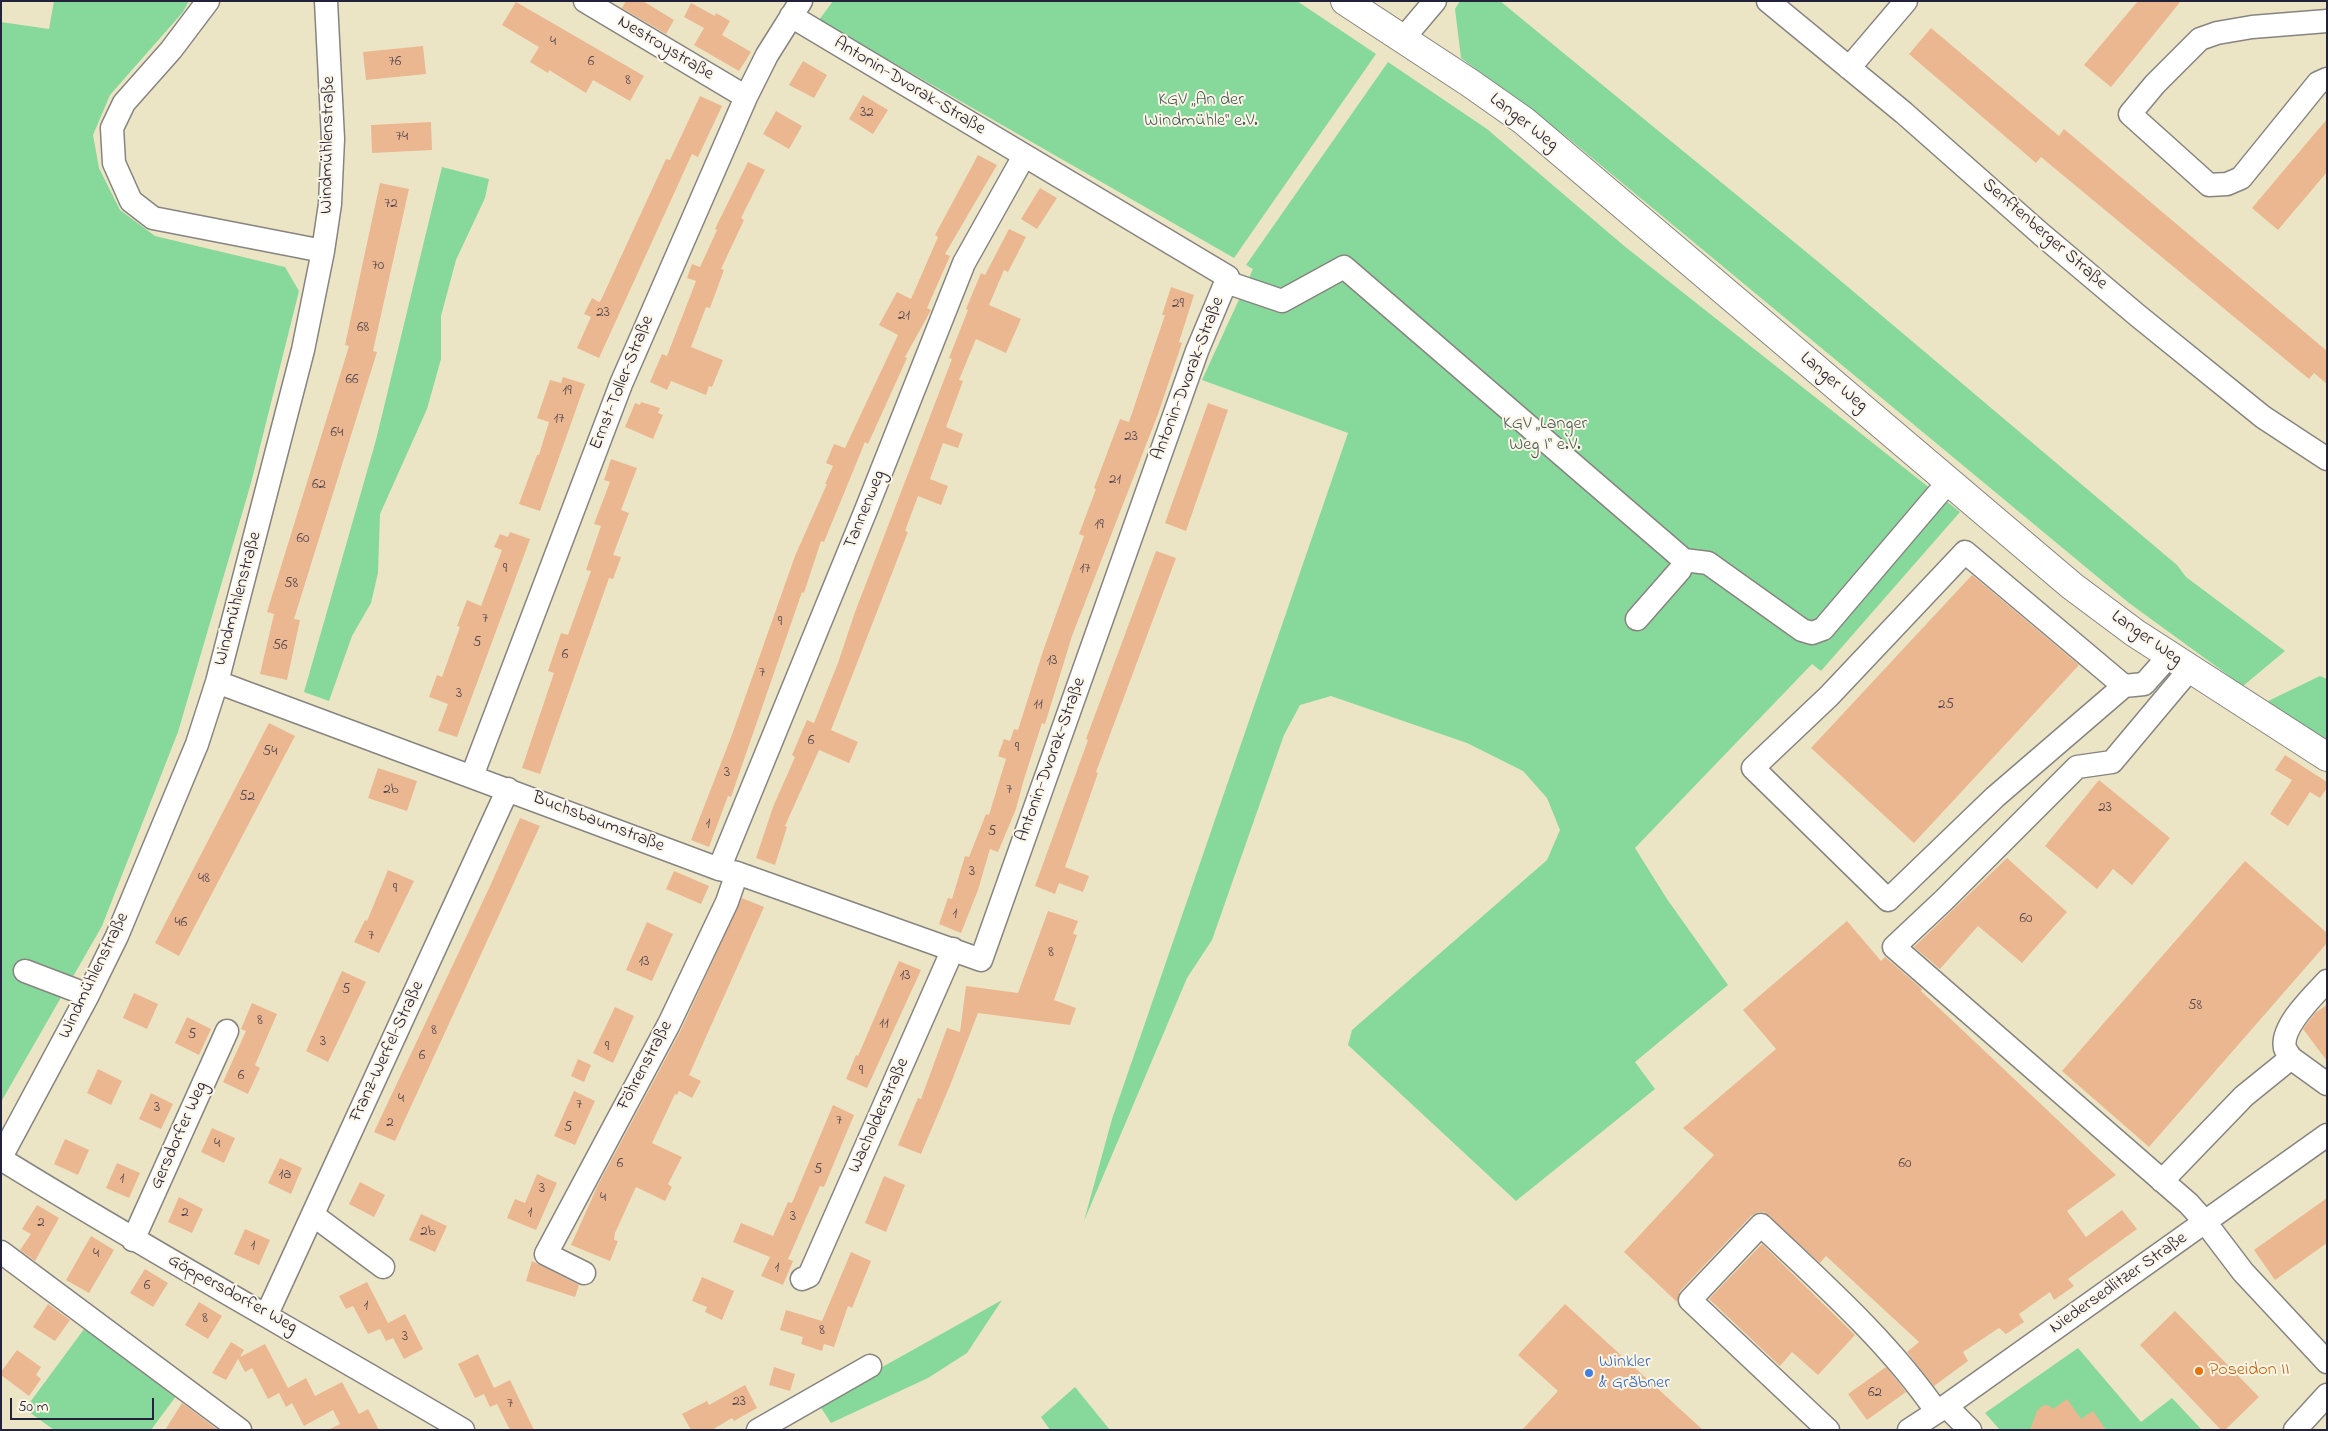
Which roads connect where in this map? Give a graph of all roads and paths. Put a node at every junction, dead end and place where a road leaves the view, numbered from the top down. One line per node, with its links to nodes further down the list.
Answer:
1 (208, 1): 15 (street)
2 (326, 1): 15 (street, Windmühlenstraße)
3 (585, 1): 13 (street, Nestroystraße)
4 (1345, 1): 10 (main road, Langer Weg)
5 (1435, 1): 10 (street)
6 (1768, 1): 11 (street, Senftenberger Straße)
7 (1906, 1): 11 (street)
8 (796, 9): 13 (street, Ernst-Toller-Straße); 14 (street, Antonin-Dvorak-Straße)
9 (2327, 21): 12 (street)
10 (1402, 40): 18 (main road, Langer Weg)
11 (1849, 68): 17 (street, Senftenberger Straße)
12 (2327, 79)
13 (746, 97): 25 (street, Ernst-Toller-Straße)
14 (1024, 156): 16 (street, Antonin-Dvorak-Straße); 27 (street, Tannenweg)
15 (324, 252): 22 (street, Windmühlenstraße)
16 (1226, 282): 19 (street); 29 (street, Antonin-Dvorak-Straße)
17 (2327, 459)
18 (1949, 481): 19 (street); 21 (main road, Langer Weg)
19 (1684, 560): 20 (street)
20 (1637, 619)
21 (2180, 663): 23 (street); 24 (main road, Langer Weg); 38 (street)
22 (217, 682): 25 (street, Buchsbaumstraße); 32 (street, Windmühlenstraße)
23 (2124, 686): 23 (street)
24 (2327, 756)
25 (472, 776): 26 (street, Buchsbaumstraße)
26 (508, 789): 27 (street, Buchsbaumstraße); 39 (street, Franz-Werfel-Straße)
27 (728, 871): 28 (street, Buchsbaumstraße); 44 (street, Föhrenstraße)
28 (953, 949): 29 (street, Buchsbaumstraße); 45 (street, Wacholderstraße)
29 (981, 960)
30 (25, 971): 32 (street)
31 (2327, 981): 34 (street)
32 (88, 995): 37 (street, Windmühlenstraße)
33 (227, 1031): 41 (street, Gersdorfer Weg)
34 (2291, 1058): 35 (street); 38 (street)
35 (2327, 1084)
36 (2327, 1135): 40 (street, Niedersedlitzer Straße)
37 (1, 1158): 41 (street, Göppersdorfer Weg)
38 (2162, 1181): 40 (street)
39 (312, 1215): 43 (street); 46 (street, Franz-Werfel-Straße)
40 (2205, 1222): 47 (street); 50 (street, Niedersedlitzer Straße)
41 (133, 1240): 46 (street, Göppersdorfer Weg)
42 (1, 1252): 51 (street)
43 (383, 1267)
44 (584, 1273)
45 (802, 1280)
46 (267, 1314): 52 (street, Göppersdorfer Weg)
47 (2327, 1362)
48 (870, 1366): 53 (street)
49 (2327, 1395): 57 (street)
50 (1942, 1409): 54 (street); 55 (street, Niedersedlitzer Straße); 56 (street)
51 (240, 1430)
52 (463, 1430)
53 (758, 1430)
54 (1828, 1430)
55 (1909, 1430)
56 (1970, 1430)
57 (2295, 1430)

